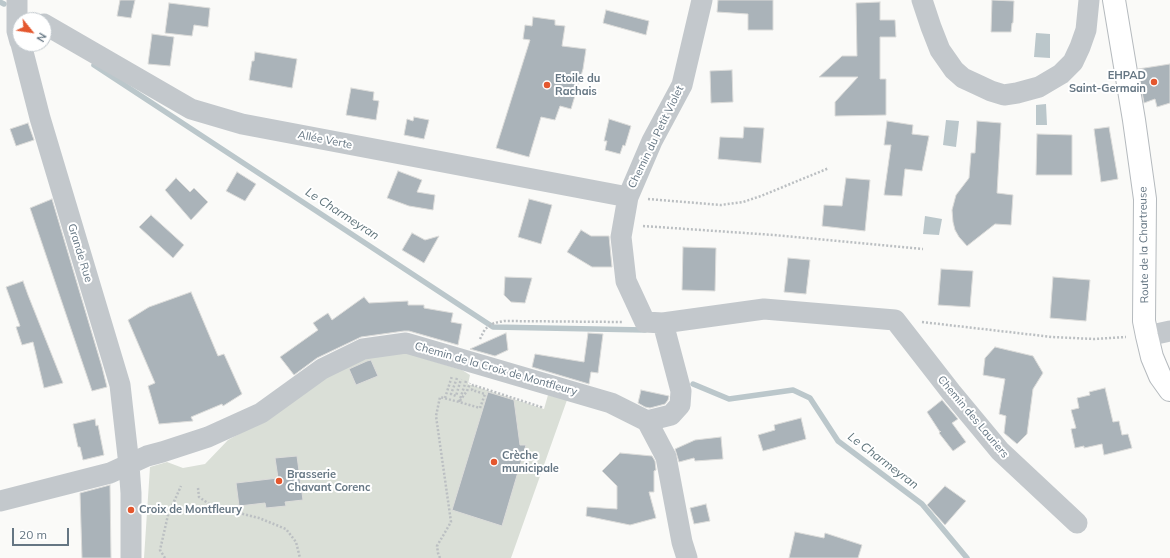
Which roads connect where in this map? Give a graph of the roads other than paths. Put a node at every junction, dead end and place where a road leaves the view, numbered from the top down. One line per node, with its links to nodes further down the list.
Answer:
1 (702, 0): 9 (street, Chemin du Petit Violet)
2 (922, 0): 3 (street)
3 (1089, 0)
4 (1114, 0): 12 (main road, Route de la Chartreuse)
5 (17, 2): 6 (street)
6 (26, 12)
7 (52, 29): 9 (street, Allée Verte)
8 (22, 52): 15 (street, Grande Rue)
9 (635, 198): 10 (street, Chemin du Petit Violet)
10 (654, 322): 14 (street, Chemin du Petit Violet); 17 (street, Chemin des Lauriers)
11 (1170, 331): 12 (street)
12 (1146, 336): 13 (main road, Route de la Chartreuse)
13 (1170, 390)
14 (647, 421): 15 (street, Chemin de la Croix de Montfleury); 19 (street)
15 (129, 465): 16 (street, Chemin de la Croix de Montfleury); 18 (street, Grande Rue)
16 (0, 501)
17 (1077, 524)
18 (131, 558)
19 (687, 558)

